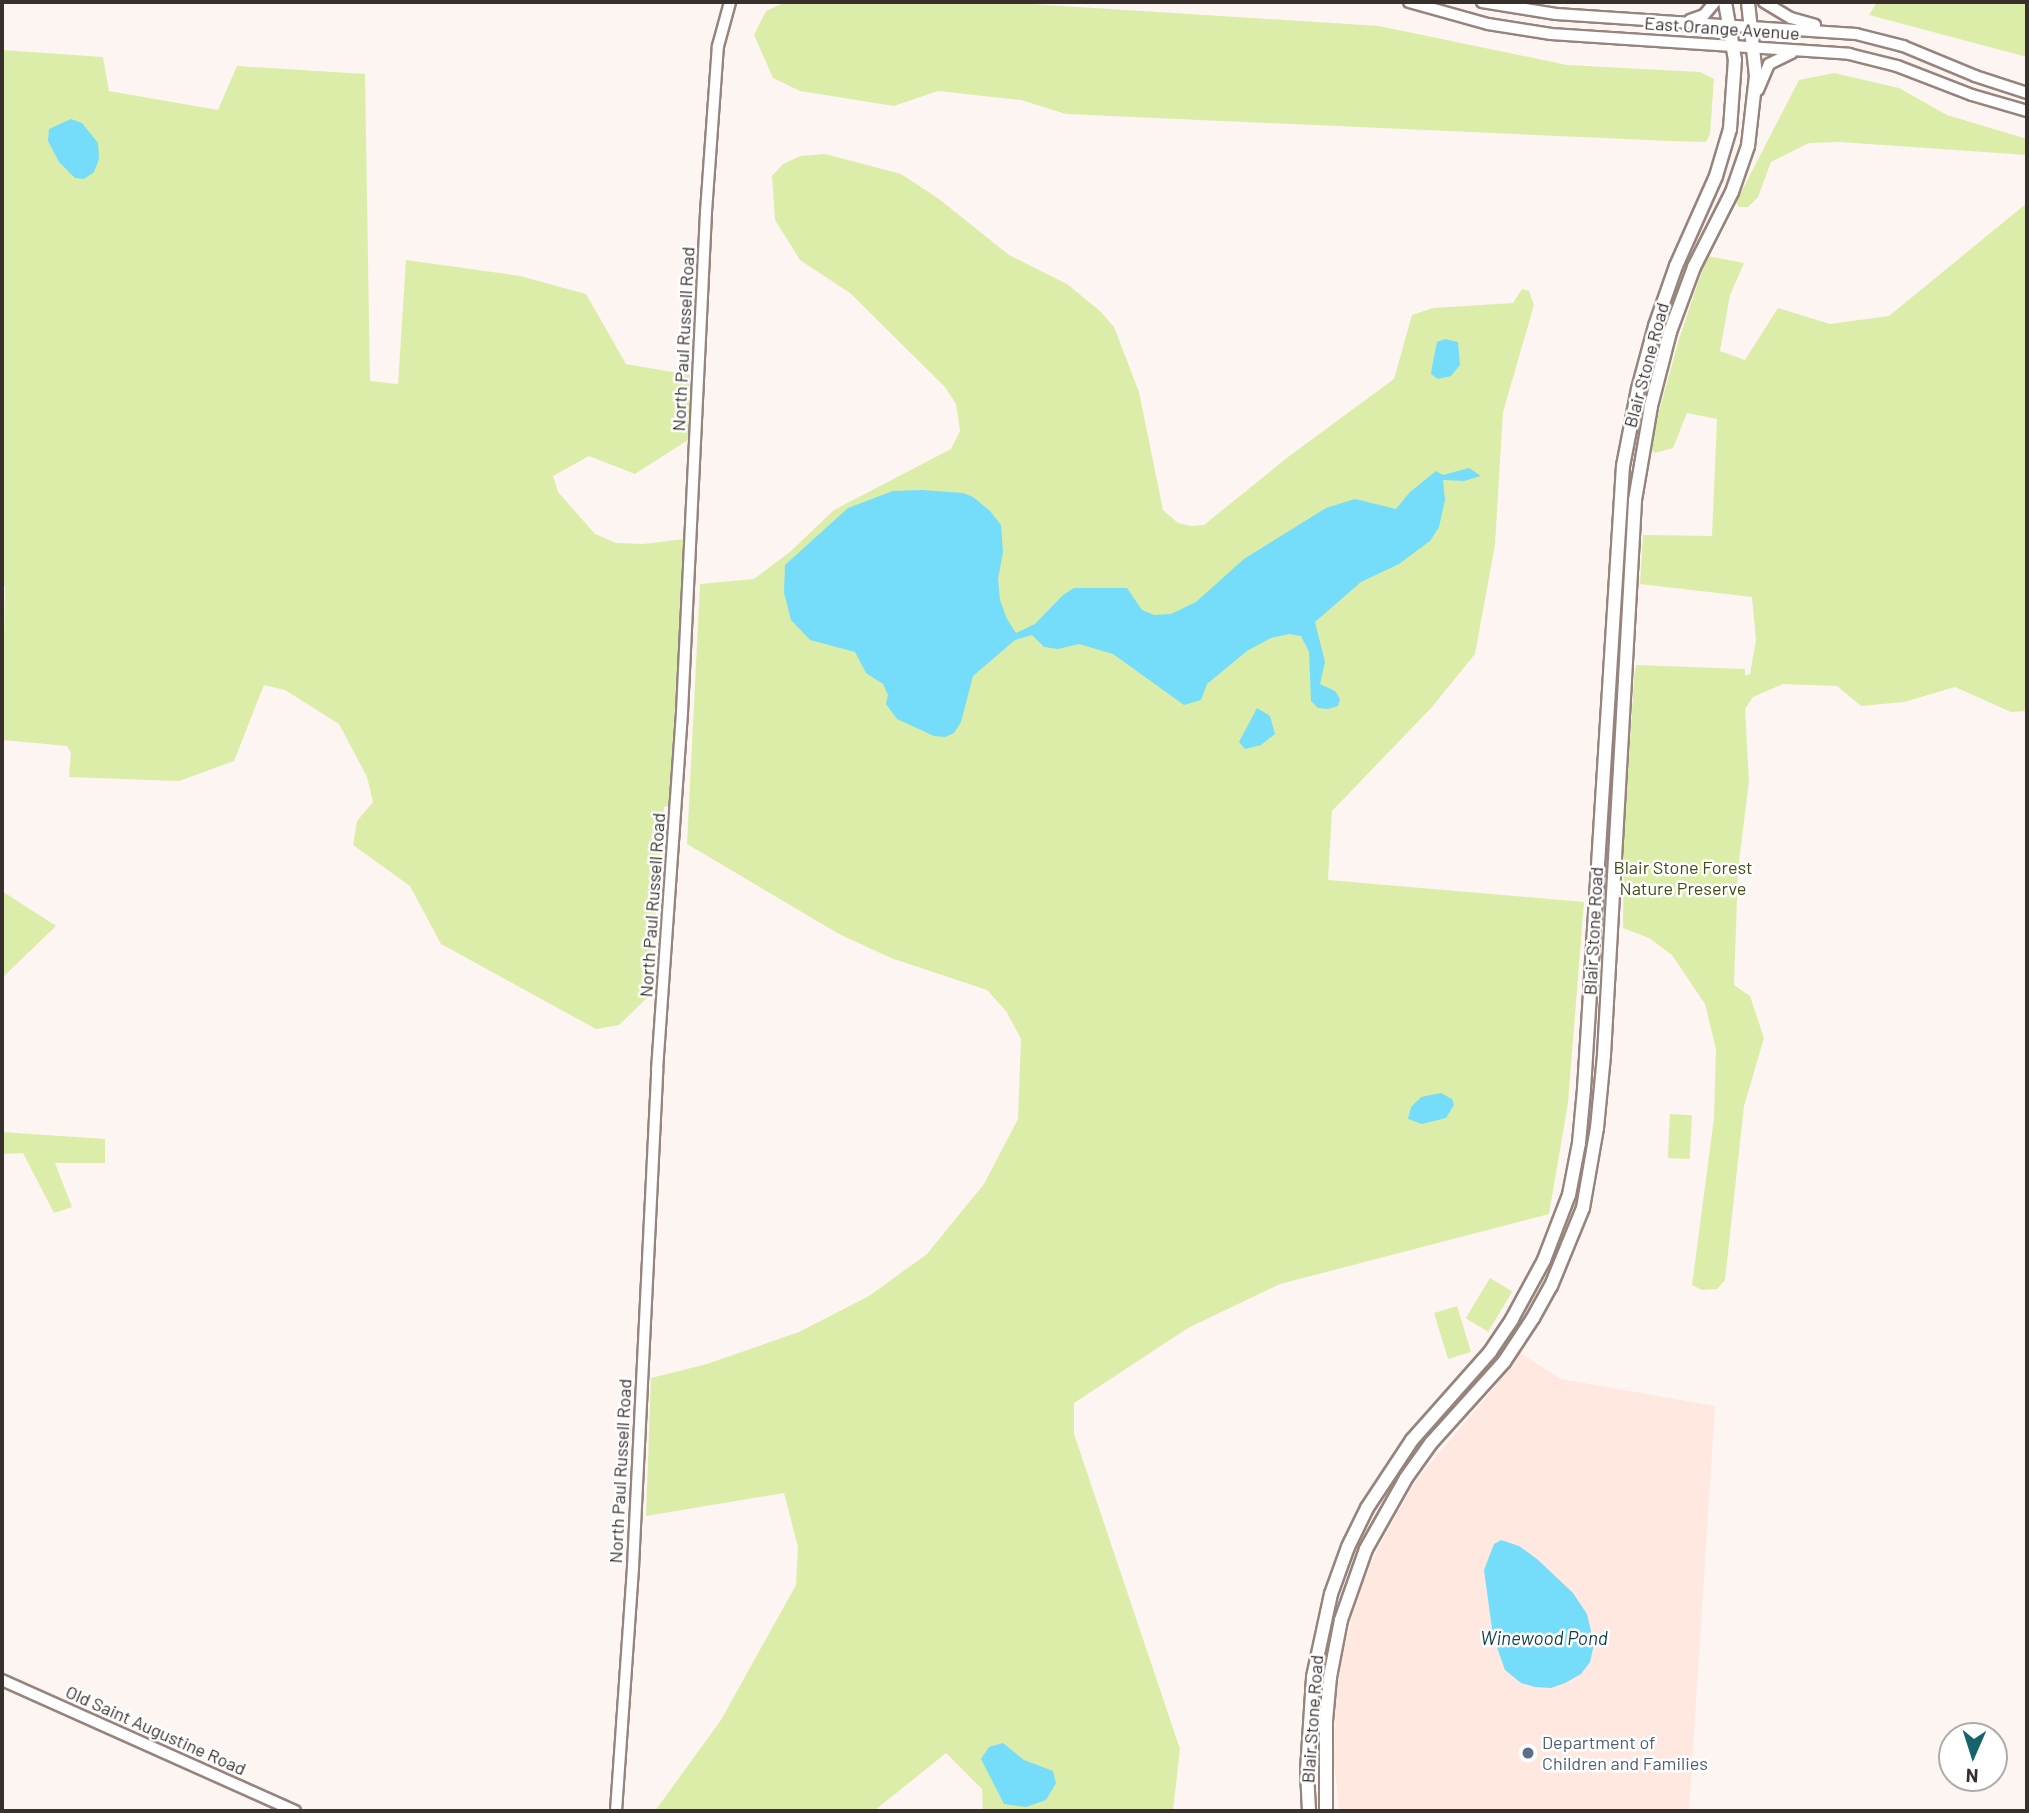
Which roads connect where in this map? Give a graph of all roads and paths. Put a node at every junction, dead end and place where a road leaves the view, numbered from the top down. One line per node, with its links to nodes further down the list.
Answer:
1 (730, 2): 28 (street, North Paul Russell Road)
2 (1409, 2): 12 (street, East Orange Avenue)
3 (1482, 2): 8 (street, East Orange Avenue)
4 (1715, 2): 8 (street)
5 (1725, 2): 9 (main road, Blair Stone Road)
6 (1748, 2): 10 (main road, Blair Stone Road)
7 (1764, 2): 11 (street)
8 (1683, 22): 9 (street, East Orange Avenue)
9 (1730, 25): 10 (street, East Orange Avenue); 12 (main road, Blair Stone Road)
10 (1753, 26): 11 (street, East Orange Avenue); 13 (main road, Blair Stone Road)
11 (1841, 32): 15 (street, East Orange Avenue)
12 (1734, 46): 13 (street, East Orange Avenue); 18 (main road, Blair Stone Road)
13 (1755, 48): 14 (street, East Orange Avenue); 16 (main road, Blair Stone Road)
14 (1800, 50): 16 (street); 17 (street, East Orange Avenue)
15 (2027, 93)
16 (1755, 102): 19 (main road, Blair Stone Road)
17 (2027, 111)
18 (1490, 1352): 19 (main road); 20 (main road, Blair Stone Road)
19 (1504, 1362): 21 (main road, Blair Stone Road)
20 (1369, 1504): 21 (main road); 22 (main road, Blair Stone Road)
21 (1384, 1513): 23 (main road, Blair Stone Road)
22 (1318, 1644): 23 (main road); 26 (main road, Blair Stone Road)
23 (1335, 1647): 25 (main road, Blair Stone Road)
24 (2, 1681): 27 (street, Old Saint Augustine Road)
25 (1325, 1795): 26 (main road); 30 (main road, Blair Stone Road)
26 (1308, 1796): 29 (main road, Blair Stone Road)
27 (295, 1811)
28 (616, 1811)
29 (1309, 1811)
30 (1326, 1811)

